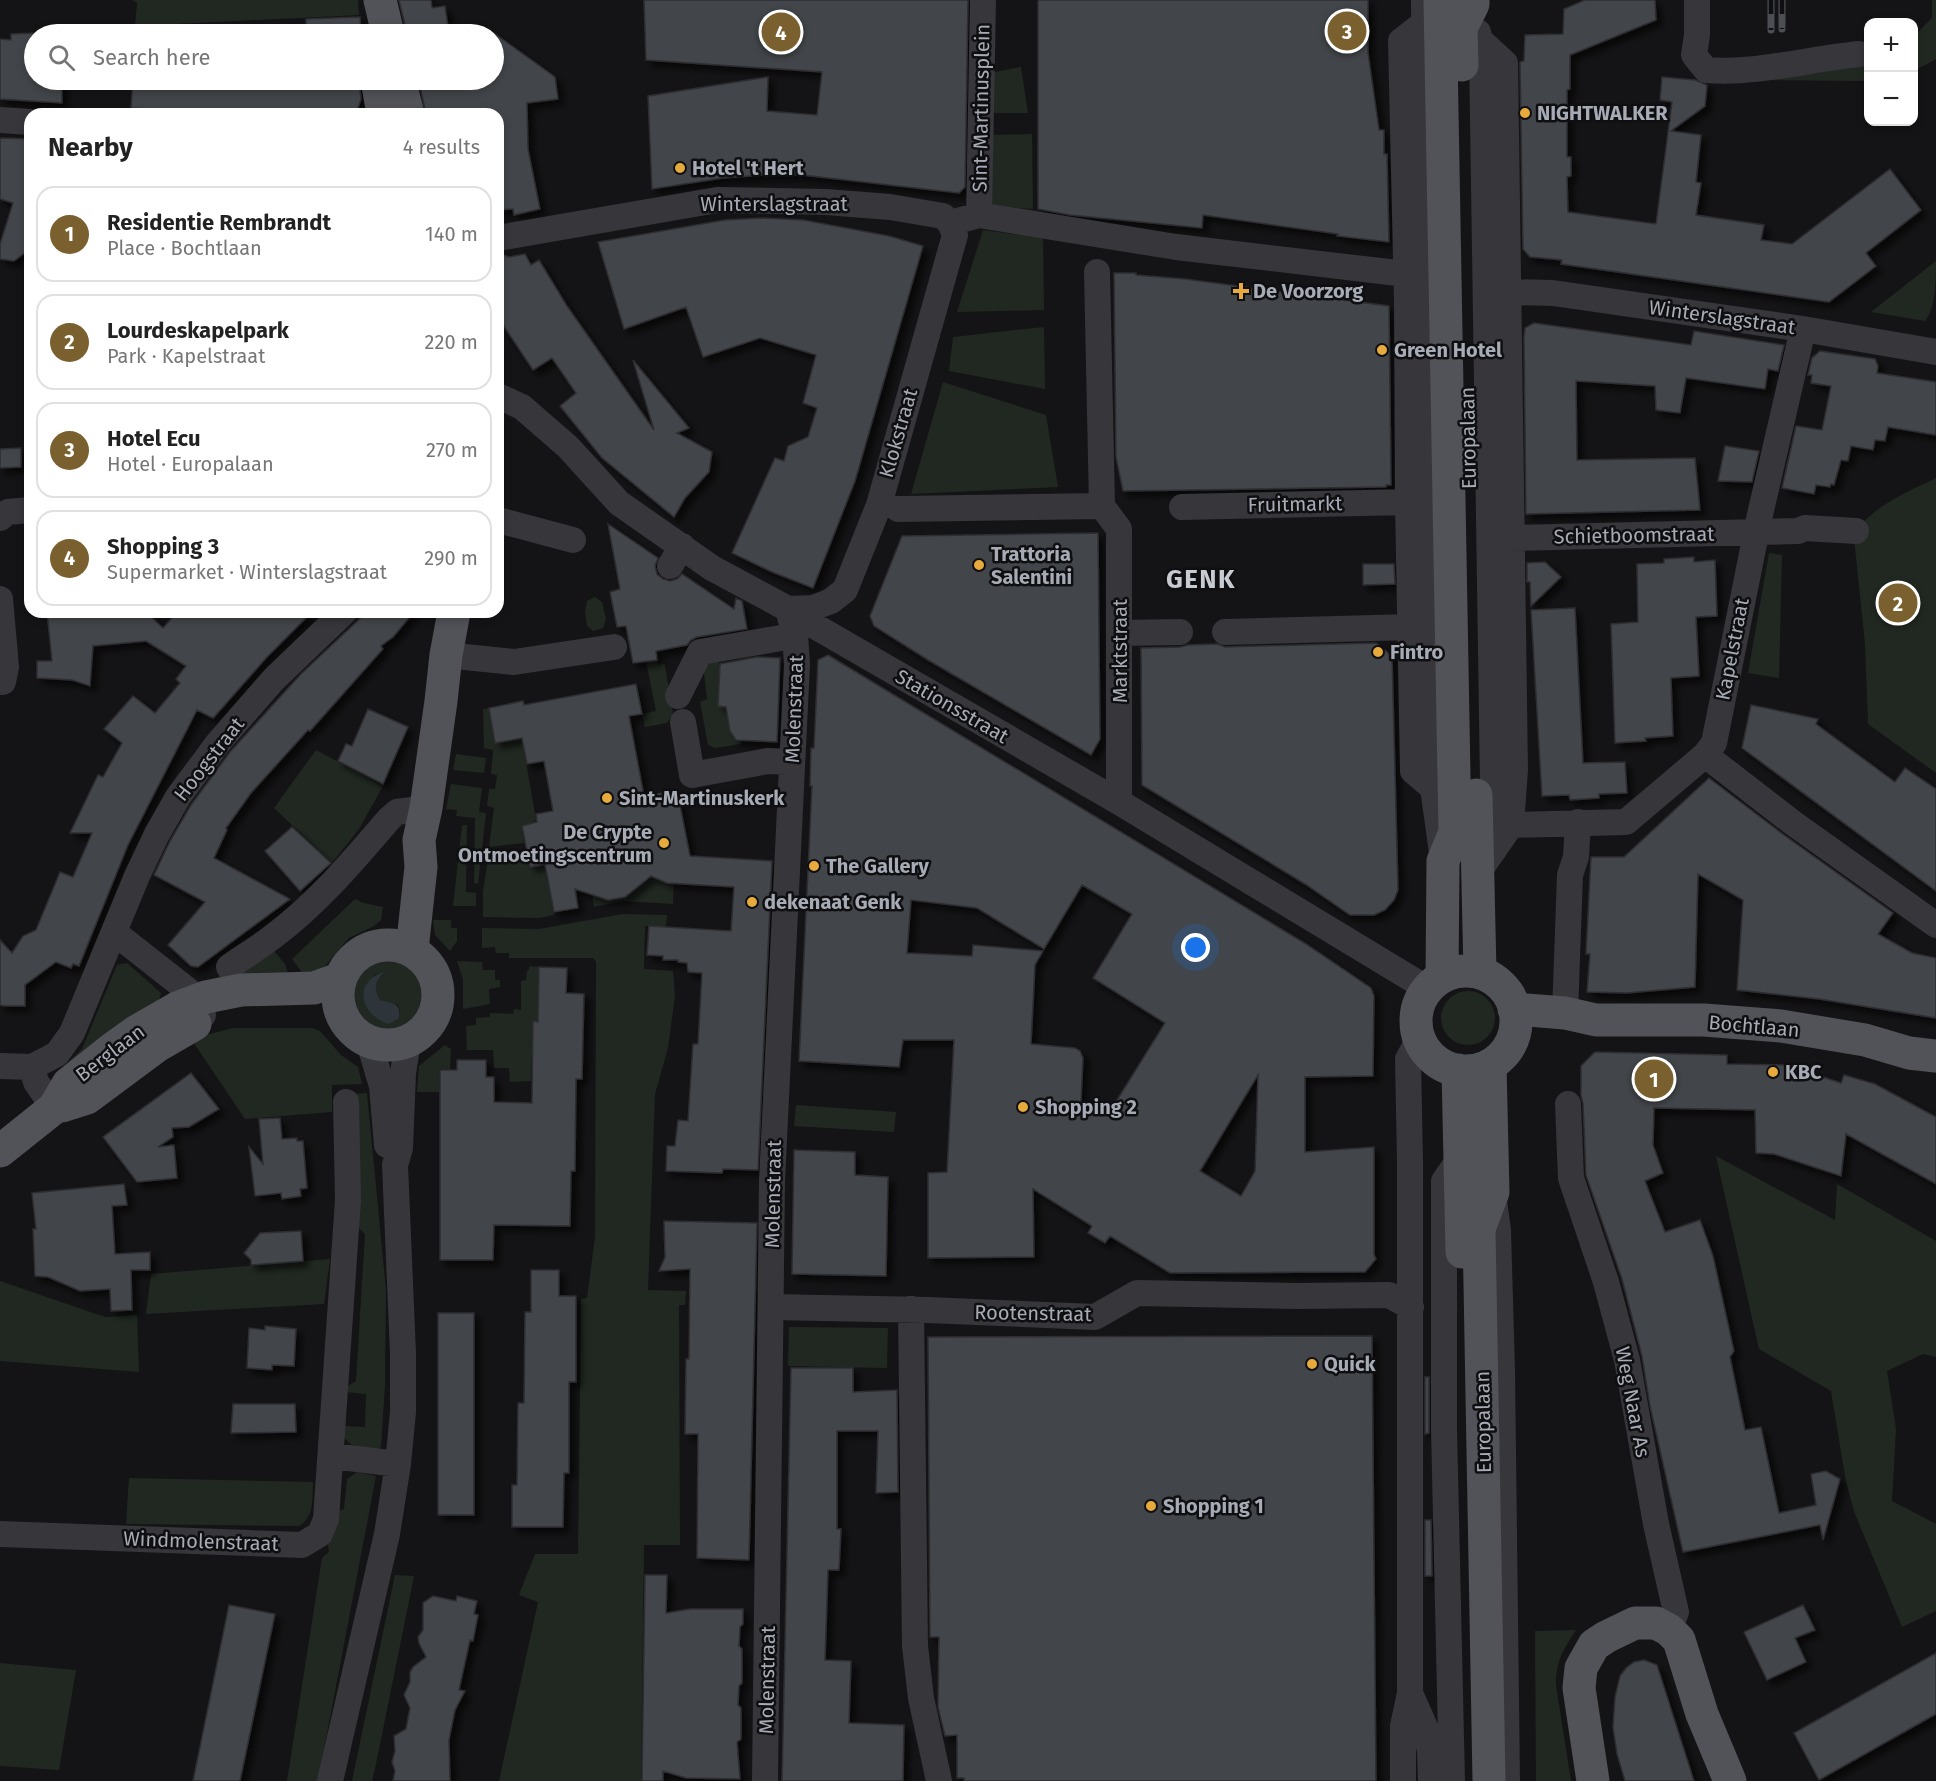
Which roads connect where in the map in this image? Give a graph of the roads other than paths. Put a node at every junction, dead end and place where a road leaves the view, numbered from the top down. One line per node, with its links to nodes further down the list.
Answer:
1 (375, 0): 7 (main road)
2 (380, 0): 8 (main road)
3 (982, 0): 17 (street, Sint-Martinusplein)
4 (1697, 0): 10 (street)
5 (1473, 2): 9 (street, Europalaan); 60 (main road, Europalaan)
6 (1429, 8): 21 (street); 54 (street, Europalaan); 59 (main road, Europalaan)
7 (375, 24)
8 (386, 24)
9 (1479, 39): 22 (street); 60 (street, Europalaan)
10 (1859, 54)
11 (378, 90): 13 (main road)
12 (402, 90): 14 (main road)
13 (381, 108)
14 (406, 108)
15 (0, 120): 16 (street)
16 (24, 122)
17 (979, 215): 18 (street); 21 (street)
18 (947, 220): 19 (street, Winterslagstraat); 38 (street, Klokstraat)
19 (504, 237)
20 (1097, 272): 27 (street)
21 (1407, 274): 26 (street)
22 (1507, 292): 23 (street, Winterslagstraat); 35 (street)
23 (1803, 329): 24 (street, Winterslagstraat); 34 (street, Kapelstraat)
24 (1936, 352)
25 (504, 398): 38 (street, Stationsstraat)
26 (1408, 502): 28 (street, Fruitmarkt); 42 (street)
27 (1102, 506): 29 (street); 45 (street, Marktstraat)
28 (1182, 507)
29 (898, 509)
30 (24, 511): 31 (street)
31 (0, 518)
32 (504, 522): 36 (street)
33 (1856, 531): 34 (street, Schietboomstraat)
34 (1756, 532): 35 (street, Schietboomstraat); 52 (street, Kapelstraat)
35 (1511, 538): 58 (street)
36 (573, 540)
37 (0, 599): 49 (street)
38 (797, 615): 53 (street, Molenstraat); 55 (street, Stationsstraat)
39 (338, 618): 62 (street, Hoogstraat)
40 (444, 618): 48 (main road)
41 (454, 618): 48 (main road)
42 (1406, 627): 44 (street); 54 (street)
43 (1180, 632): 45 (street)
44 (1225, 632)
45 (1120, 633): 55 (street, Marktstraat)
46 (781, 638): 50 (street)
47 (614, 646): 48 (street)
48 (453, 655): 56 (main road)
49 (0, 682)
50 (678, 696)
51 (682, 722): 53 (street)
52 (1705, 755): 57 (street, Kapelstraat); 61 (street)
53 (784, 761): 87 (street, Molenstraat)
54 (1433, 788): 59 (street, Europalaan)
55 (1119, 802): 66 (street, Stationsstraat)
56 (426, 808): 63 (main road); 64 (street)
57 (1578, 822): 58 (street, Kapelstraat); 69 (street)
58 (1511, 825): 60 (street)
59 (1443, 861): 66 (main road, Europalaan)
60 (1486, 862): 65 (main road, Europalaan)
61 (1936, 925)
62 (115, 933): 68 (street); 77 (street, Hoogstraat)
63 (399, 947): 67 (main road); 72 (main road)
64 (228, 967)
65 (1480, 973): 66 (main road); 70 (main road)
66 (1421, 980): 71 (main road, Europalaan)
67 (340, 995): 68 (main road, Berglaan); 73 (main road)
68 (201, 1010): 81 (main road, Berglaan)
69 (1580, 1017): 70 (main road, Bochtlaan); 74 (main road, Bochtlaan)
70 (1514, 1022): 75 (main road)
71 (1419, 1039): 78 (main road); 86 (street)
72 (408, 1041): 73 (main road); 84 (street)
73 (369, 1042): 84 (street)
74 (1927, 1058)
75 (1490, 1065): 78 (main road); 85 (main road, Europalaan)
76 (0, 1066): 77 (street)
77 (32, 1067): 81 (street)
78 (1458, 1070): 83 (main road, Europalaan)
79 (346, 1102): 91 (street, Windmolenstraat)
80 (1568, 1104): 94 (street, Weg Naar As)
81 (54, 1108): 82 (main road)
82 (0, 1151)
83 (1461, 1159): 89 (street); 103 (main road, Europalaan)
84 (395, 1165): 92 (street)
85 (1492, 1192): 104 (main road, Europalaan); 105 (street)
86 (1411, 1307): 88 (street, Rootenstraat); 90 (street)
87 (781, 1308): 88 (street, Rootenstraat); 97 (street, Molenstraat)
88 (914, 1310): 98 (street)
89 (1445, 1324): 90 (street); 102 (street)
90 (1409, 1364): 95 (street)
91 (332, 1456): 92 (street); 93 (street, Windmolenstraat)
92 (398, 1464): 96 (street)
93 (0, 1534)
94 (1669, 1630): 106 (main road); 107 (main road)
95 (1410, 1698): 99 (street); 100 (street); 101 (street)
96 (330, 1781)
97 (765, 1781)
98 (939, 1781)
99 (1391, 1781)
100 (1403, 1781)
101 (1431, 1781)
102 (1452, 1781)
103 (1470, 1781)
104 (1489, 1781)
105 (1507, 1781)
106 (1593, 1781)
107 (1730, 1781)

